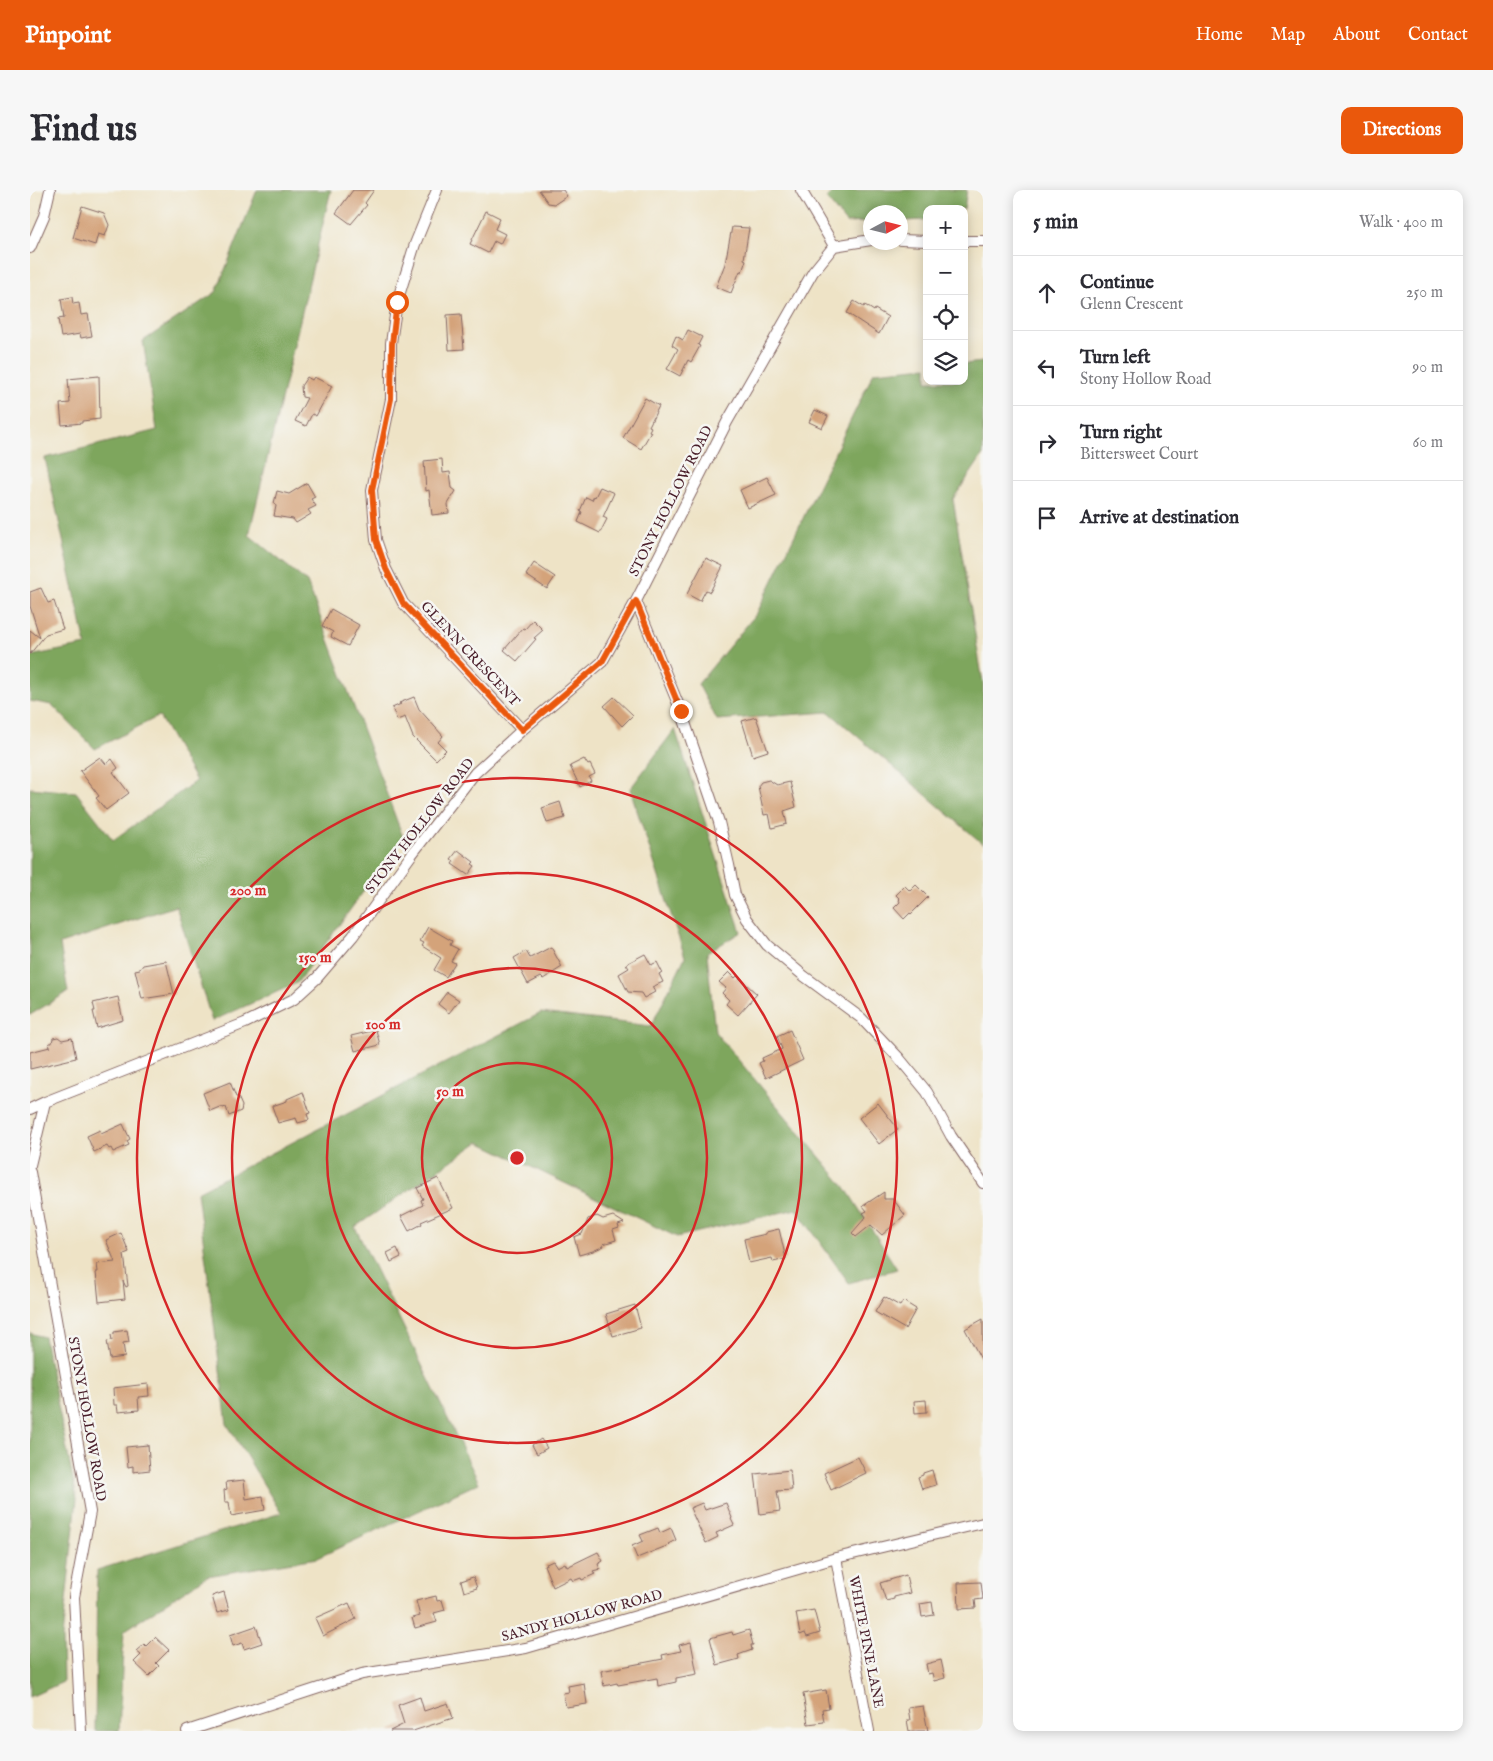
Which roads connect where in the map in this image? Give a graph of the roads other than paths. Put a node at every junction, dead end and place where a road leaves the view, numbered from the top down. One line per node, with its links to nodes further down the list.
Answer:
1 (50, 190): 10 (street)
2 (437, 190): 12 (street, GLENN CRESCENT)
3 (800, 190): 9 (street)
4 (908, 240): 7 (street)
5 (983, 240): 8 (street)
6 (863, 241): 9 (street)
7 (923, 241)
8 (968, 241)
9 (834, 246): 11 (street, STONY HOLLOW ROAD)
10 (30, 248)
11 (636, 601): 12 (street, STONY HOLLOW ROAD); 17 (street)
12 (522, 730): 13 (street, STONY HOLLOW ROAD)
13 (45, 1102): 14 (street, STONY HOLLOW ROAD); 15 (street)
14 (30, 1108)
15 (30, 1165)
16 (30, 1172): 20 (street, STONY HOLLOW ROAD)
17 (983, 1183)
18 (983, 1523): 19 (street, SANDY HOLLOW ROAD)
19 (836, 1558): 21 (street, SANDY HOLLOW ROAD); 22 (street, WHITE PINE LANE)
20 (81, 1731)
21 (187, 1731)
22 (869, 1731)

